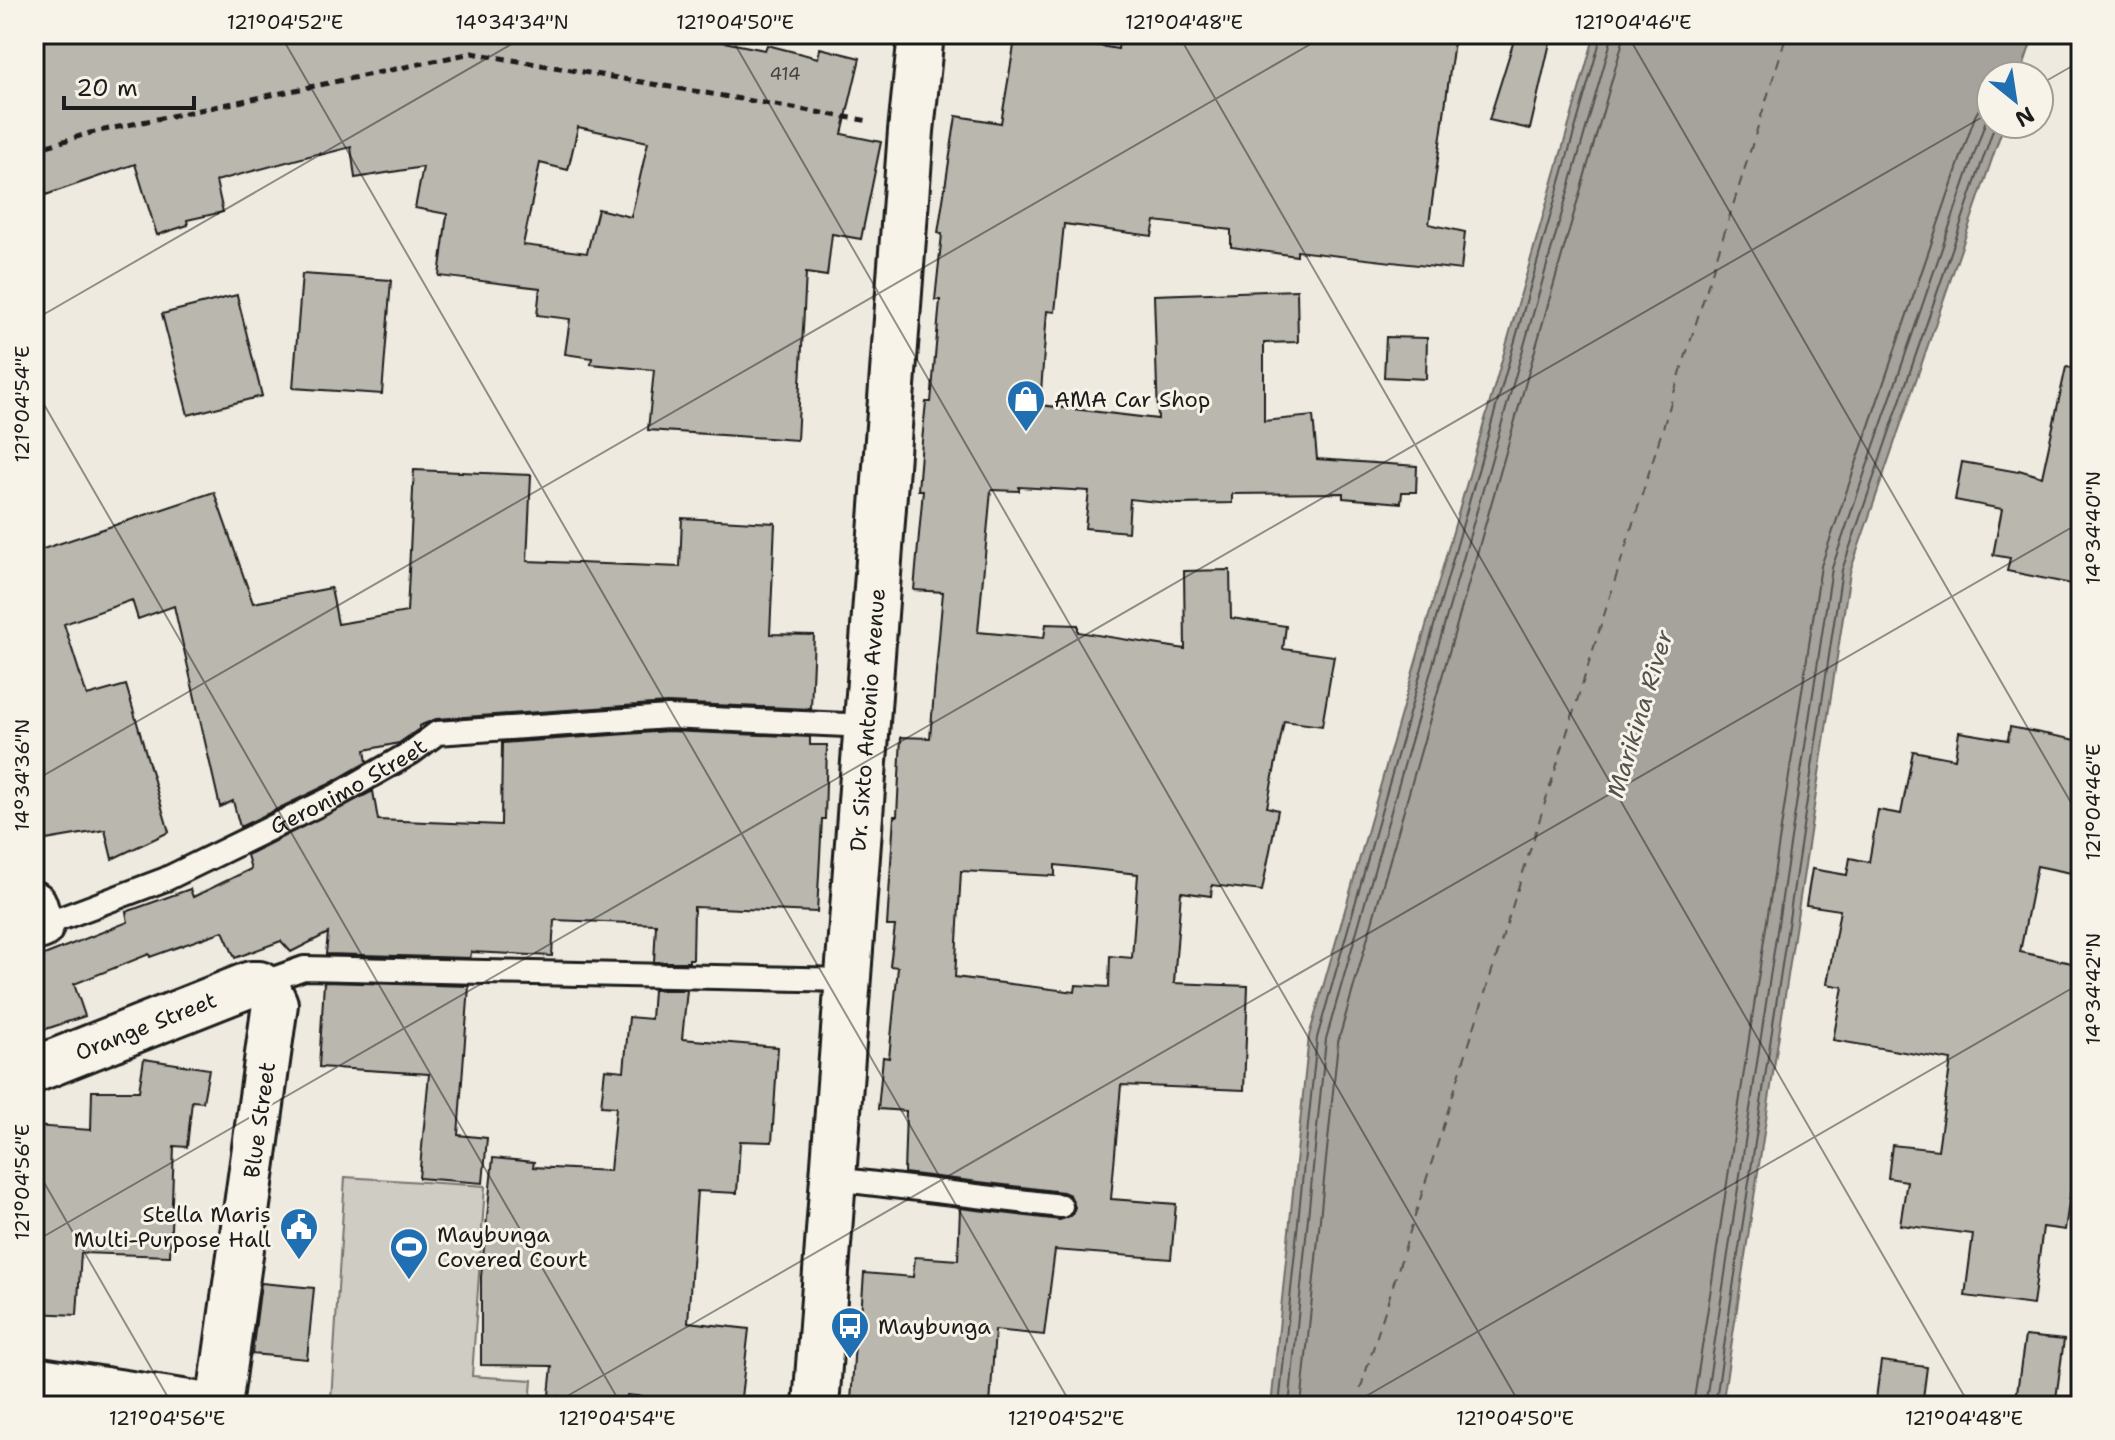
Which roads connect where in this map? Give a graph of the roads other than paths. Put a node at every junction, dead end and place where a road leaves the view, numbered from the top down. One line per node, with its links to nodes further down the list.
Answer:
1 (921, 34): 2 (main road, Dr. Sixto Antonio Avenue)
2 (868, 726): 3 (lane, Geronimo Street); 4 (main road, Dr. Sixto Antonio Avenue)
3 (36, 919)
4 (849, 980): 5 (lane); 7 (main road, Dr. Sixto Antonio Avenue)
5 (259, 984): 6 (main road, Orange Street); 11 (main road, Blue Street)
6 (34, 1070)
7 (834, 1179): 8 (lane); 12 (main road, Dr. Sixto Antonio Avenue)
8 (1061, 1206)
9 (34, 1379): 10 (main road)
10 (208, 1406)
11 (219, 1406)
12 (816, 1406)

